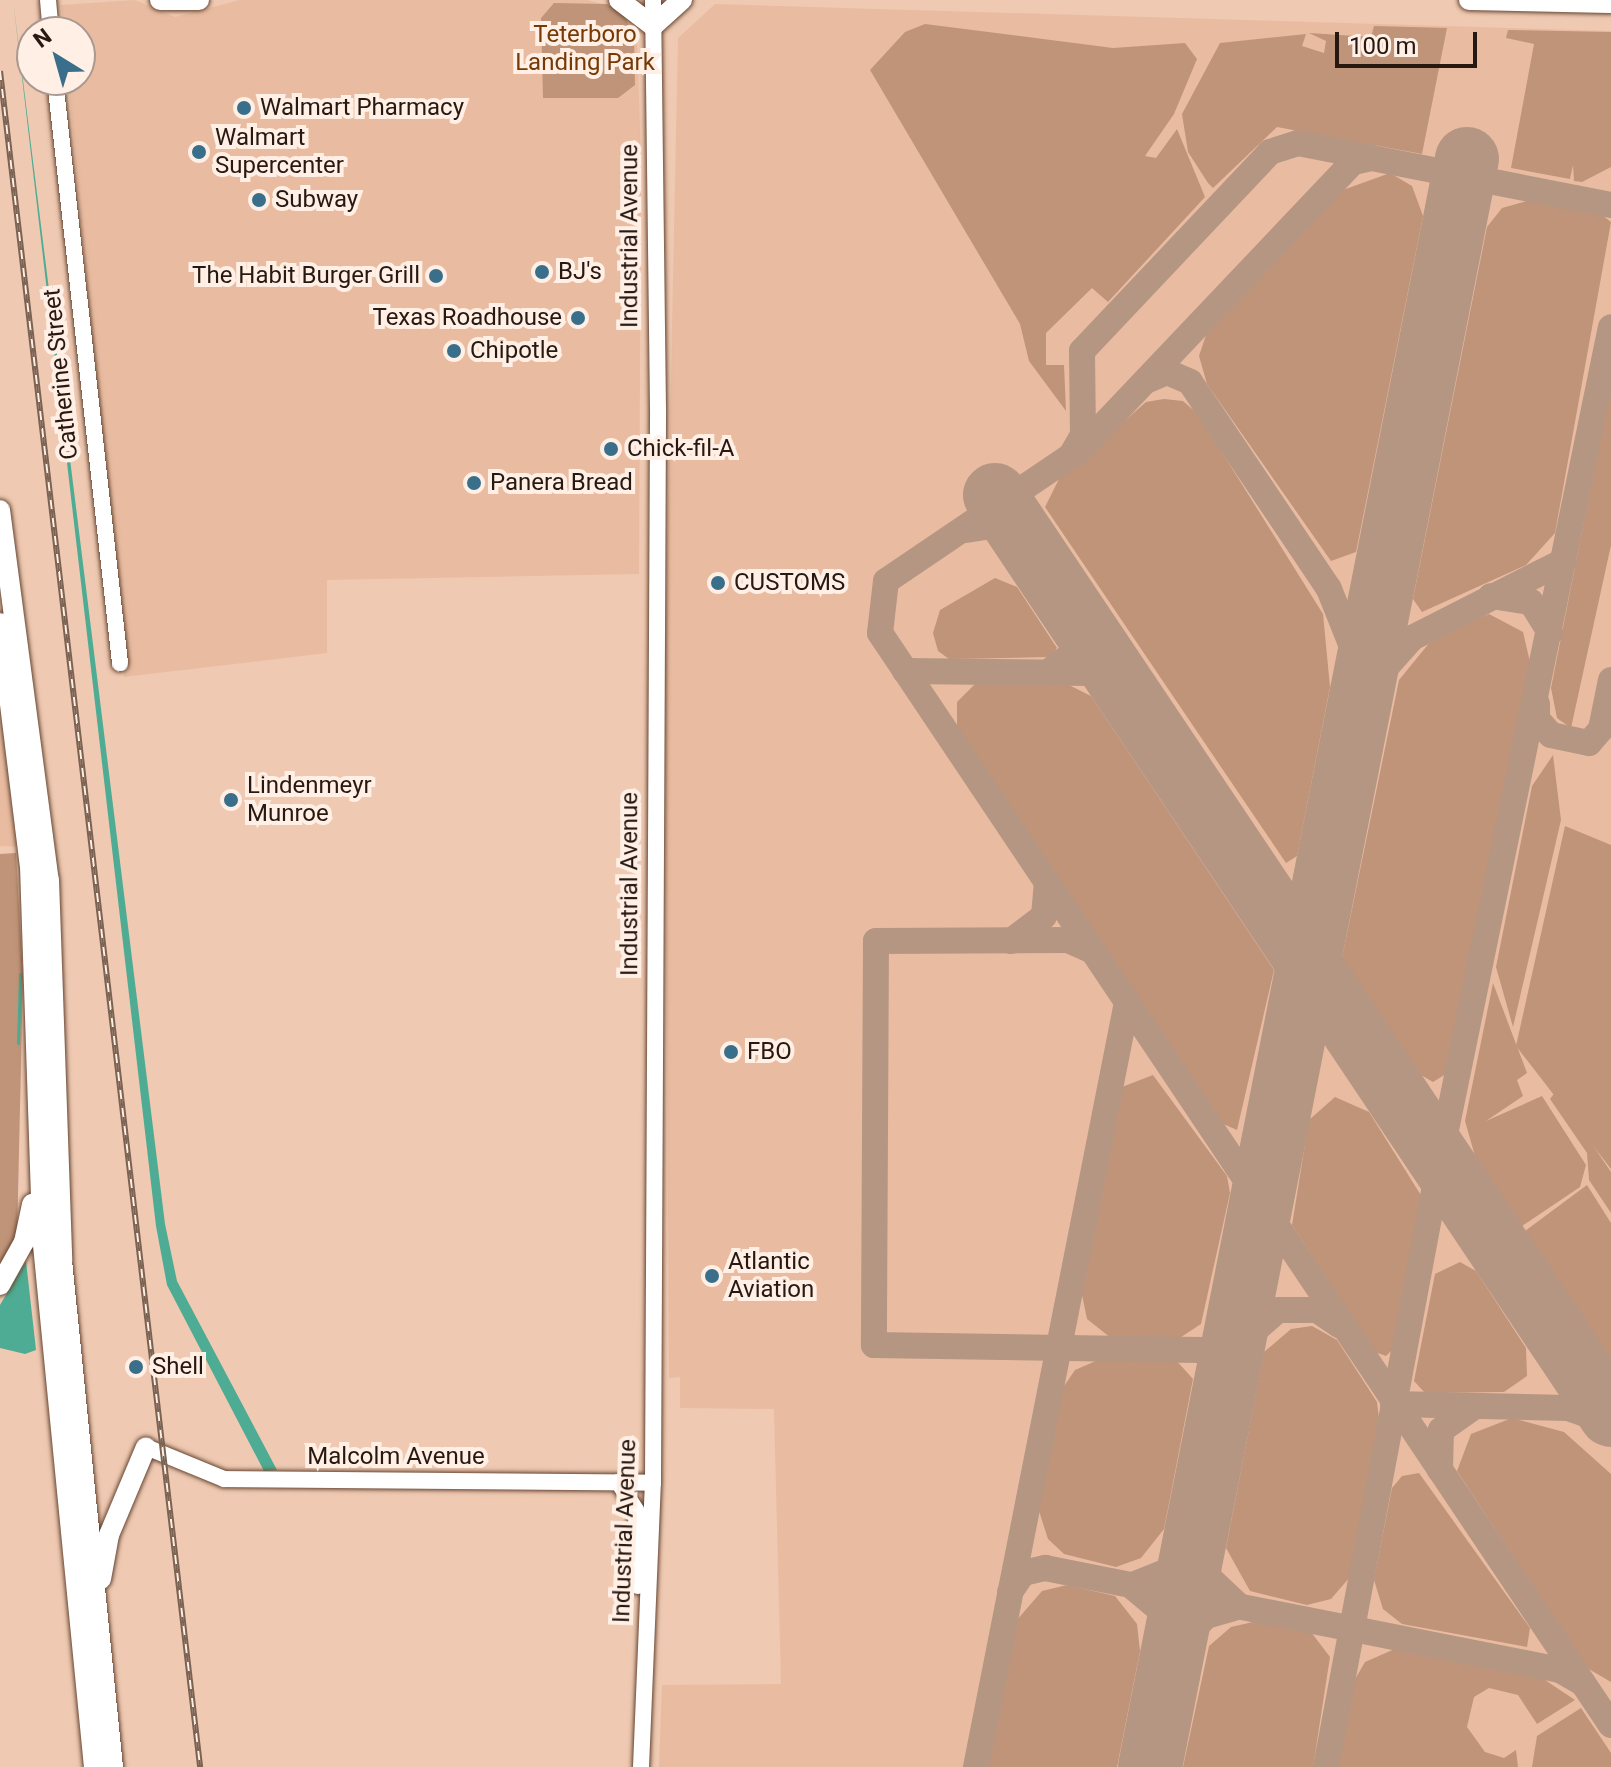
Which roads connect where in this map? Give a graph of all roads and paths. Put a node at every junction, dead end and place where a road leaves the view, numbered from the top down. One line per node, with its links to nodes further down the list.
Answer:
1 (160, 0): 2 (highway)
2 (199, 0)
3 (619, 0): 10 (highway)
4 (653, 0): 10 (street, Industrial Avenue)
5 (682, 0): 10 (highway)
6 (1469, 0): 8 (highway)
7 (1527, 0): 8 (highway)
8 (1521, 1): 9 (highway)
9 (1611, 3)
10 (653, 26): 19 (street, Industrial Avenue)
11 (57, 96): 14 (street, Catherine Street)
12 (0, 510): 21 (highway)
13 (0, 623): 15 (highway)
14 (120, 663)
15 (39, 1174): 16 (highway); 22 (highway)
16 (0, 1285)
17 (146, 1447): 18 (street, Malcolm Avenue); 21 (highway)
18 (618, 1482): 19 (street, Malcolm Avenue); 20 (street)
19 (653, 1483): 20 (street, Industrial Avenue)
20 (647, 1622): 24 (street, Industrial Avenue)
21 (103, 1675): 23 (highway)
22 (94, 1767)
23 (113, 1767)
24 (641, 1767)

